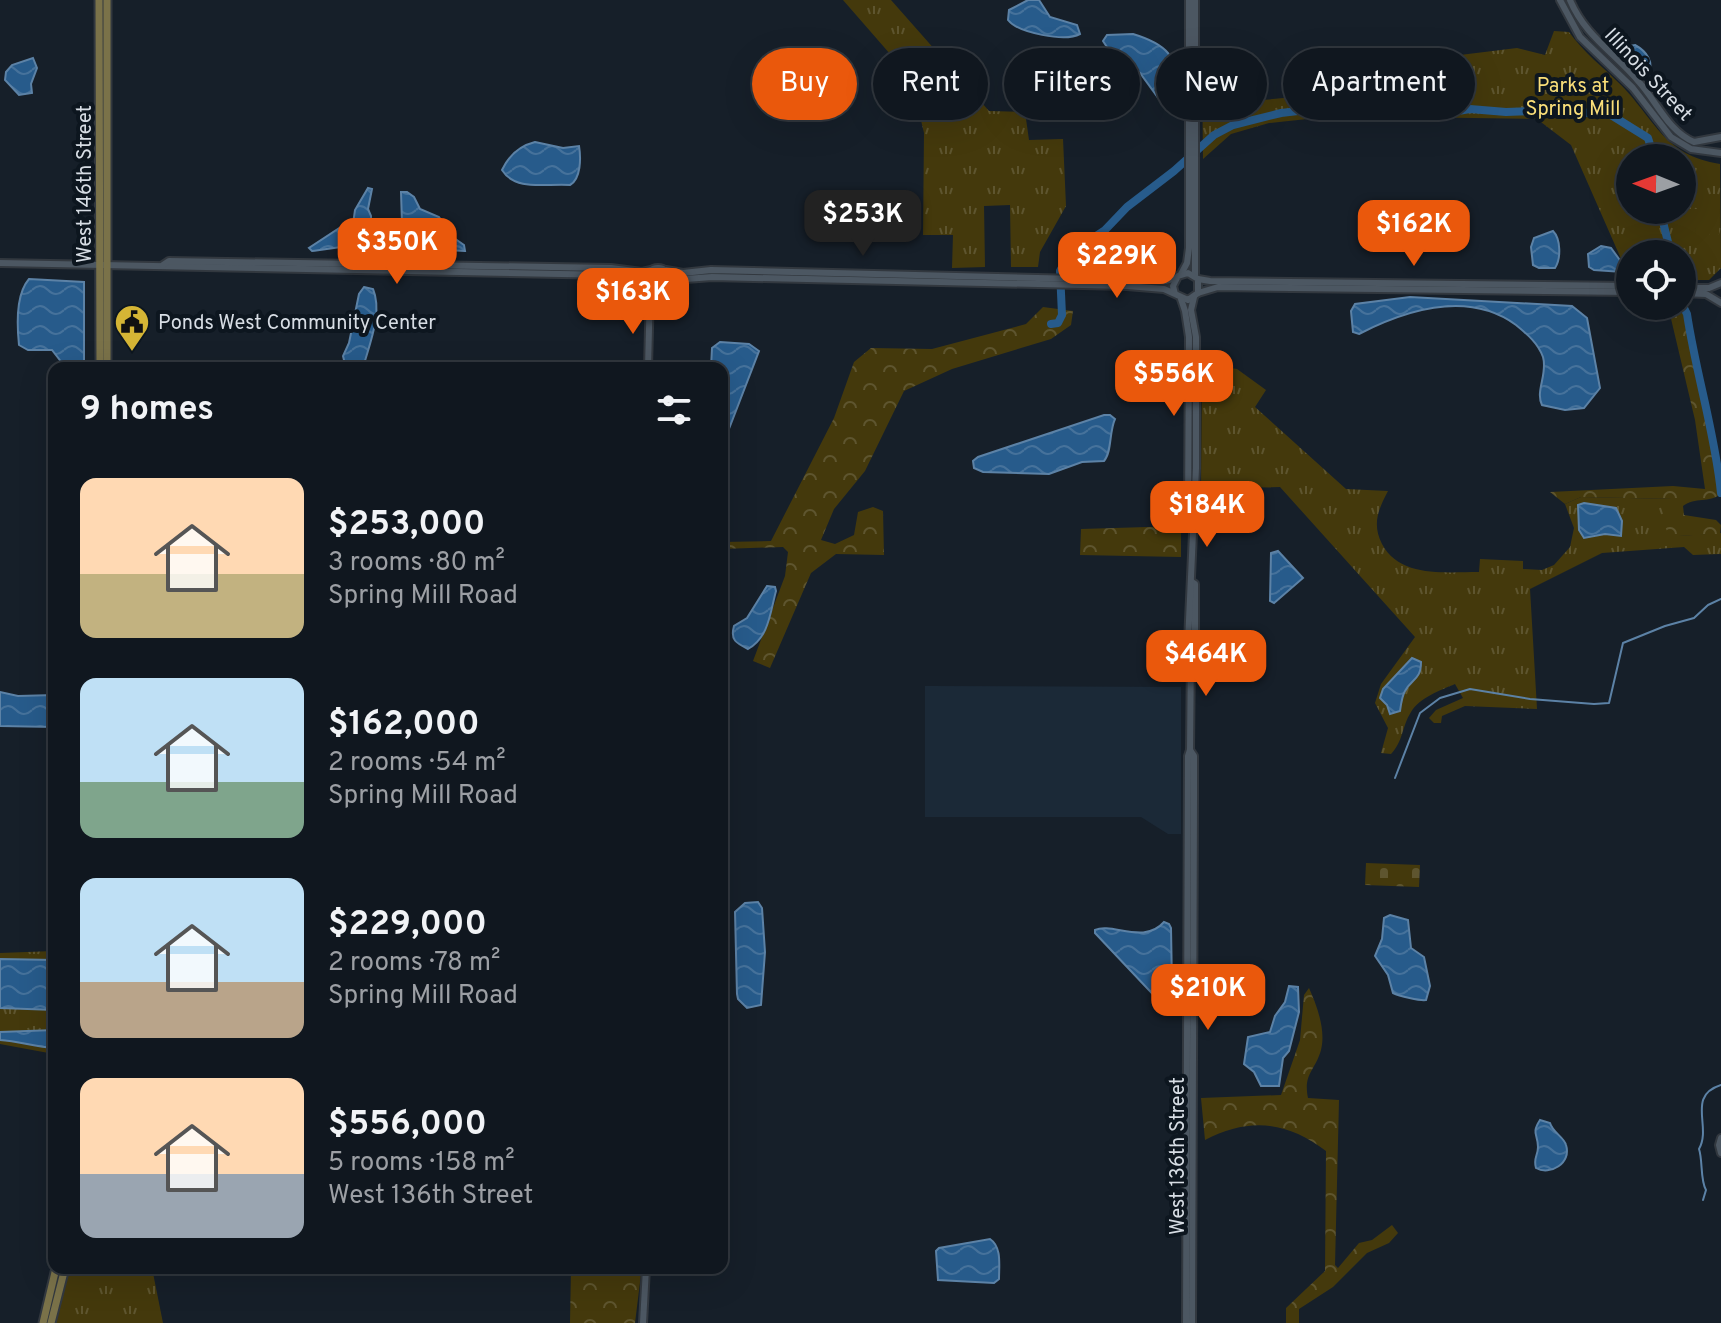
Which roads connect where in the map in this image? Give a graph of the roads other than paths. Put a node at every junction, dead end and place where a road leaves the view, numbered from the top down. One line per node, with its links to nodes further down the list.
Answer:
1 (99, 0): 10 (main road, West 146th Street)
2 (107, 0): 10 (main road, West 146th Street)
3 (1189, 0): 14 (street)
4 (1195, 0): 15 (street)
5 (1560, 0): 8 (street, Illinois Street)
6 (1570, 0): 7 (street, Illinois Street)
7 (1721, 140): 8 (street)
8 (1721, 152)
9 (0, 263): 10 (street)
10 (104, 264): 11 (street); 29 (main road, West 146th Street); 30 (main road, West 146th Street)
11 (163, 265): 12 (street); 20 (street)
12 (651, 270): 13 (street); 20 (street)
13 (666, 270): 16 (street); 22 (street)
14 (1179, 276): 15 (street); 17 (street); 26 (street, West 136th Street)
15 (1196, 277): 19 (street); 25 (street, West 136th Street)
16 (1055, 281): 17 (street); 22 (street)
17 (1064, 281): 26 (street)
18 (1721, 283): 21 (street); 27 (street)
19 (1616, 286)
20 (649, 287): 22 (street); 28 (street)
21 (1696, 289)
22 (665, 290): 28 (street)
23 (1616, 292): 25 (street)
24 (1696, 292): 27 (street)
25 (1196, 295): 26 (street); 32 (street, West 136th Street)
26 (1178, 296): 32 (street, West 136th Street)
27 (1721, 303)
28 (651, 307): 31 (street)
29 (100, 362)
30 (107, 362)
31 (648, 362)
32 (1192, 517): 41 (street, West 136th Street)
33 (1721, 1138): 34 (street)
34 (1721, 1153)
35 (55, 1274): 38 (main road)
36 (63, 1274): 39 (main road)
37 (646, 1274): 40 (street)
38 (43, 1323)
39 (51, 1323)
40 (645, 1323)
41 (1189, 1323)

